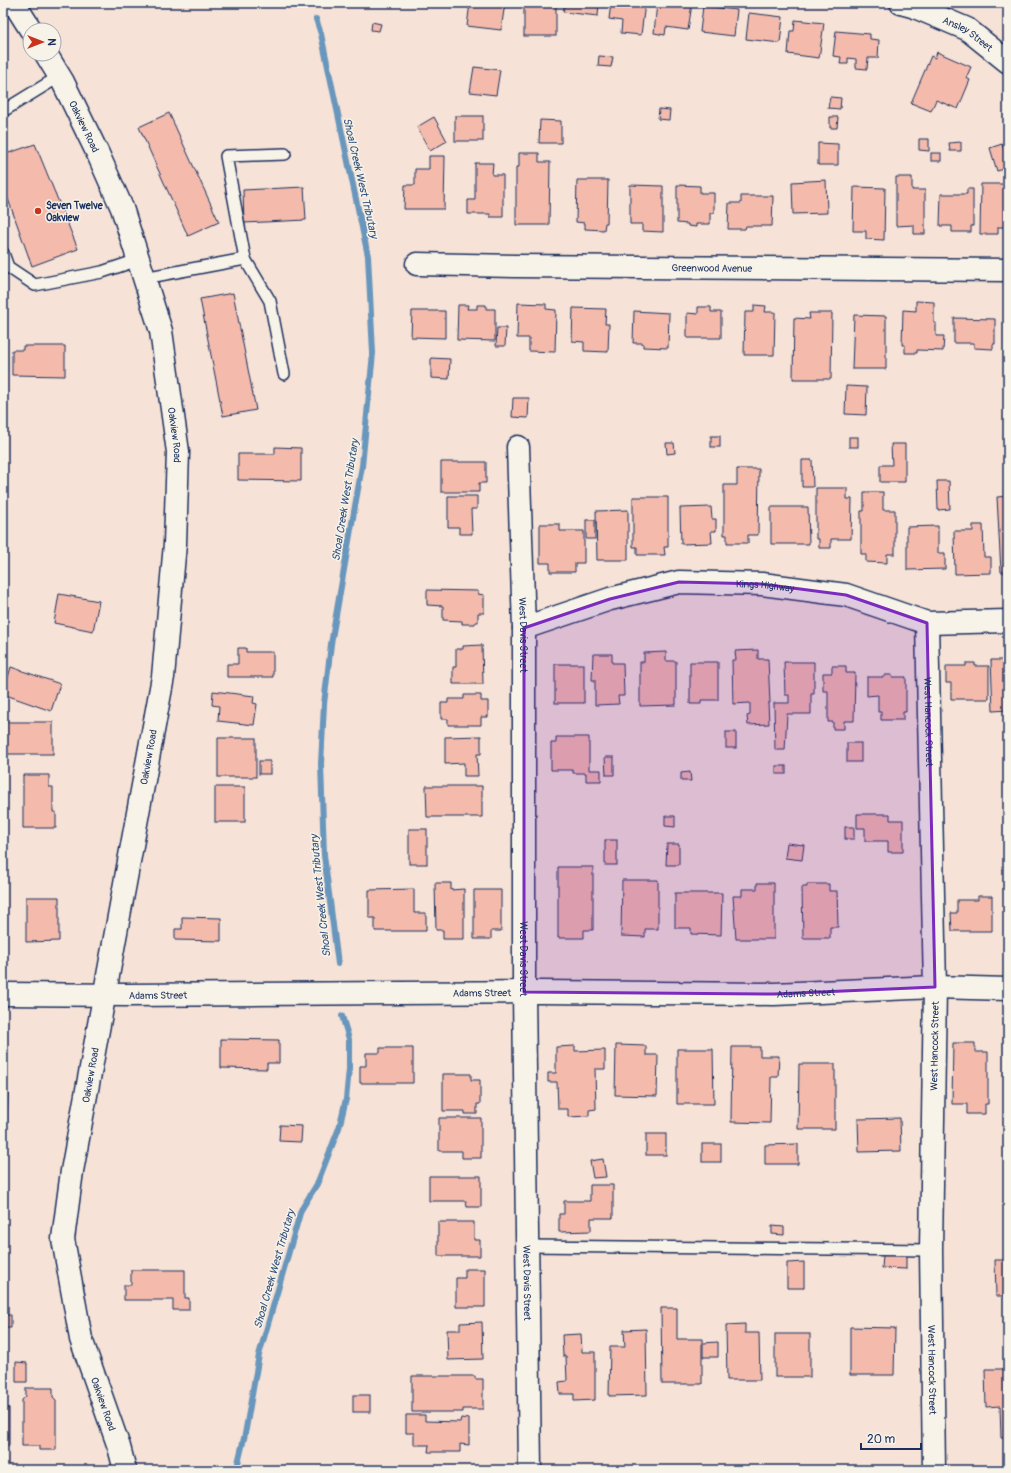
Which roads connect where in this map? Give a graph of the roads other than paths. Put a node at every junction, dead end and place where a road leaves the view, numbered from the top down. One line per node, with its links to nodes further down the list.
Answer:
1 (14, 3): 3 (street)
2 (901, 3): 5 (street, Ansley Street)
3 (26, 22)
4 (51, 62): 6 (street, Oakview Road)
5 (1008, 62)
6 (60, 76): 7 (lane); 12 (street, Oakview Road)
7 (3, 111)
8 (285, 154): 10 (lane)
9 (3, 253): 12 (lane)
10 (245, 259): 12 (lane); 14 (lane)
11 (417, 264): 13 (street, Greenwood Avenue)
12 (141, 269): 23 (street, Oakview Road)
13 (1008, 270)
14 (284, 374)
15 (518, 447): 18 (street, West Davis Street)
16 (1008, 621): 17 (street, Kings Highway)
17 (927, 623): 18 (street, Kings Highway); 19 (street, West Hancock Street)
18 (524, 628): 21 (street, West Davis Street)
19 (935, 987): 20 (street, Adams Street); 21 (street, Adams Street); 25 (street, West Hancock Street)
20 (1008, 989)
21 (524, 992): 23 (street, Adams Street); 24 (street, West Davis Street)
22 (3, 994): 23 (street, Adams Street)
23 (104, 995): 26 (street, Oakview Road)
24 (527, 1246): 25 (lane); 27 (street, West Davis Street)
25 (931, 1250): 28 (street, West Hancock Street)
26 (125, 1470)
27 (530, 1470)
28 (934, 1470)

